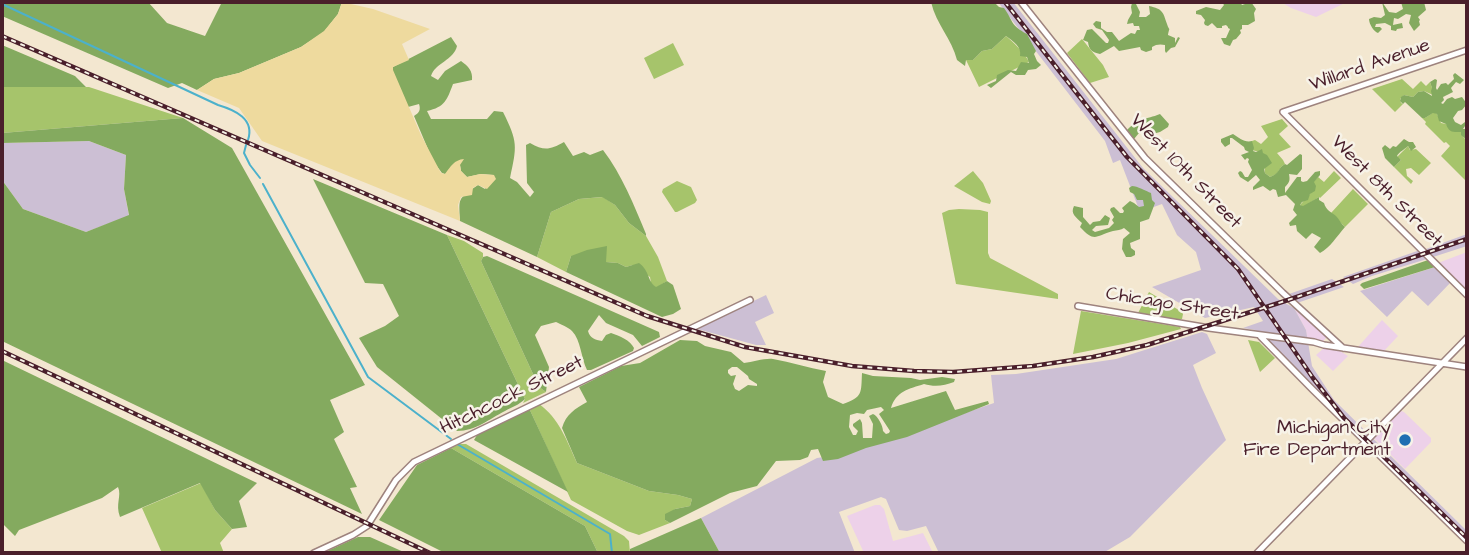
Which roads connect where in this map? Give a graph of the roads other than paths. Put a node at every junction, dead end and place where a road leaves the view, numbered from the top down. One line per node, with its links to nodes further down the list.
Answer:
1 (1021, 2): 9 (street, West 10th Street)
2 (1467, 50): 3 (street, Willard Avenue)
3 (1283, 112): 4 (street, West 8th Street)
4 (1467, 295)
5 (750, 300): 14 (street, Hitchcock Street)
6 (1078, 306): 7 (street, Chicago Street)
7 (1260, 335): 9 (street, Chicago Street); 12 (street)
8 (1467, 338): 10 (street)
9 (1343, 348): 10 (street, Chicago Street)
10 (1444, 363): 11 (street, Chicago Street); 12 (street)
11 (1467, 367)
12 (1367, 442): 13 (street); 15 (street)
13 (1467, 541)
14 (314, 553)
15 (1257, 553)

